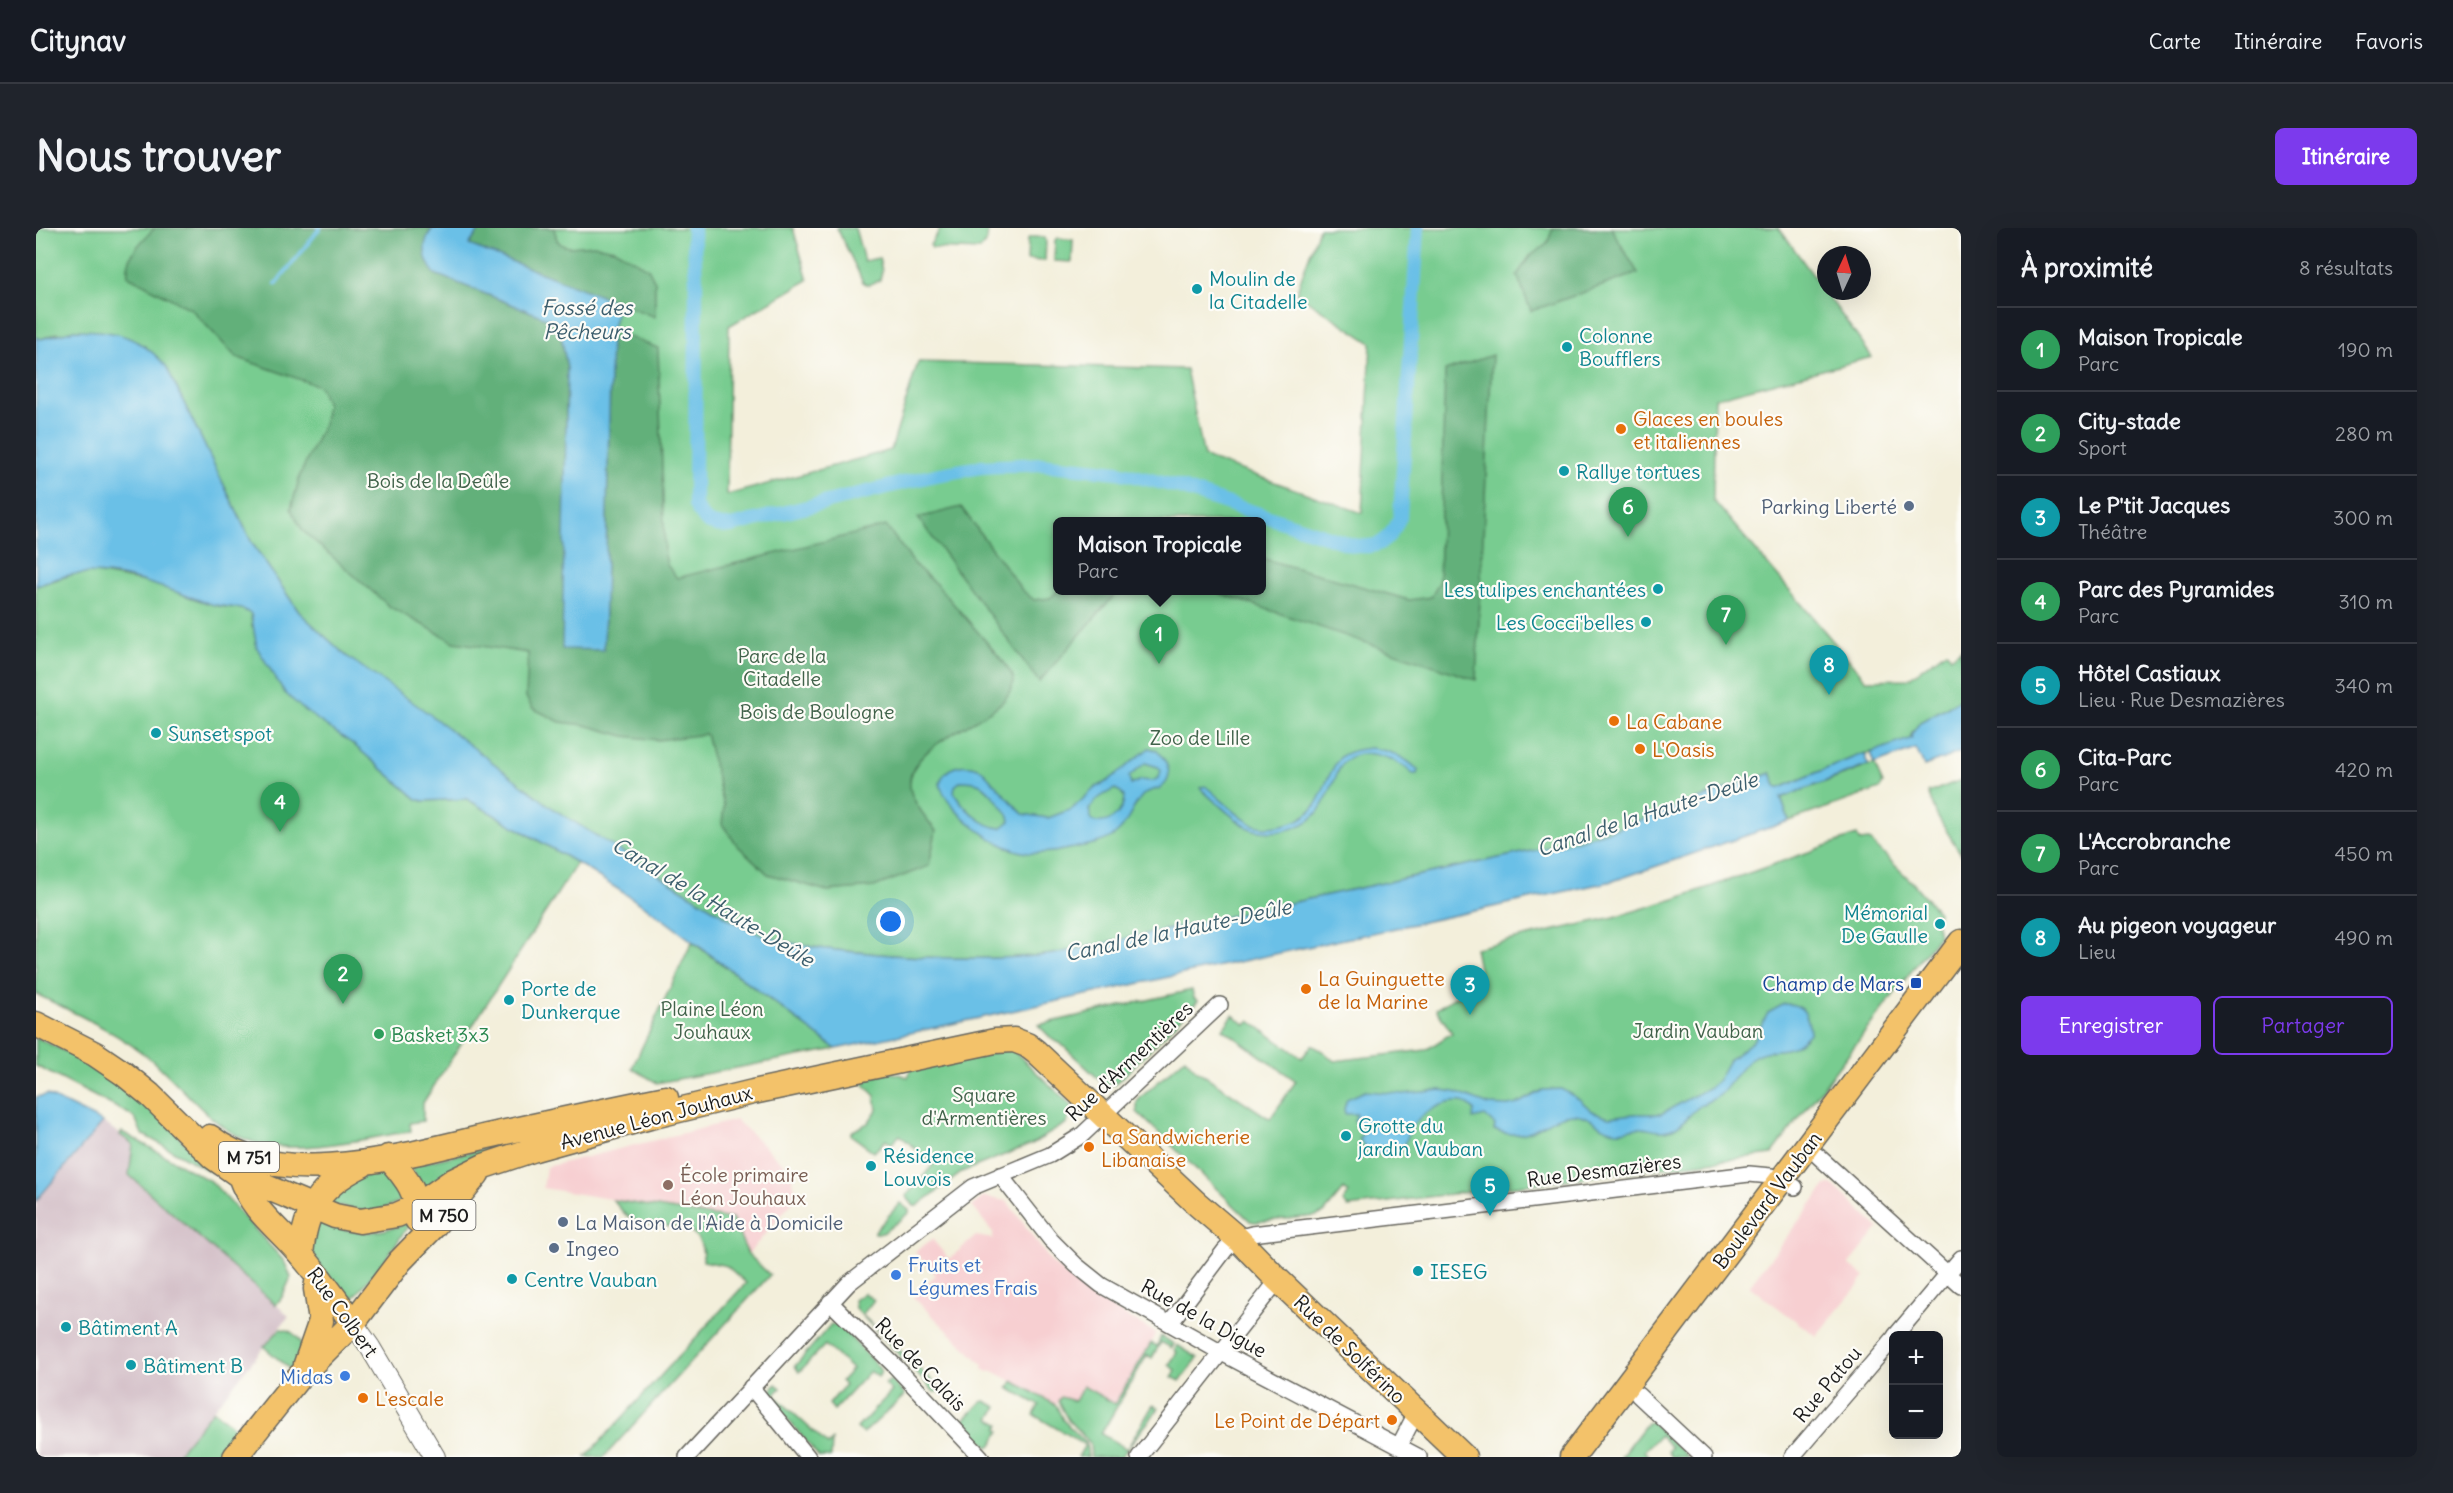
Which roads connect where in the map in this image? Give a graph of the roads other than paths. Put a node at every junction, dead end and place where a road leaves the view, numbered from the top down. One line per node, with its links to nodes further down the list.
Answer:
1 (1961, 942): 13 (main road, Boulevard Vauban)
2 (1961, 968): 8 (main road, Boulevard Vauban)
3 (1220, 1005): 7 (street, Rue d'Armentières)
4 (36, 1011): 9 (main road, Avenue Léon Jouhaux / M 751)
5 (36, 1024): 12 (main road, Avenue Léon Jouhaux / M 751)
6 (1015, 1034): 7 (main road, Rue de Solférino); 9 (main road, Avenue Léon Jouhaux); 10 (main road, Avenue Léon Jouhaux)
7 (1106, 1112): 11 (street, Rue d'Armentières); 16 (main road, Rue de Solférino)
8 (1818, 1156): 13 (main road, Boulevard Vauban); 20 (street)
9 (380, 1159): 14 (main road); 15 (main road, Avenue Léon Jouhaux)
10 (484, 1166): 14 (main road, Avenue Léon Jouhaux / M 751); 19 (main road, M 750)
11 (1000, 1175): 24 (street, Rue d'Armentières); 26 (street, Rue de la Digue)
12 (240, 1176): 15 (main road, Avenue Léon Jouhaux / M 751); 17 (main road, Rue Colbert / M 751)
13 (1789, 1183): 16 (street, Rue Desmazières); 32 (main road, Boulevard Vauban); 43 (main road, Boulevard Vauban)
14 (417, 1206): 15 (main road, Avenue Léon Jouhaux / M 751); 19 (main road)
15 (312, 1207): 17 (main road, Avenue Léon Jouhaux)
16 (1237, 1238): 22 (main road, Rue de Solférino); 26 (street)
17 (301, 1255): 21 (main road, Rue Colbert)
18 (1961, 1258): 20 (street, Rue Patou)
19 (400, 1261): 25 (main road, M 750)
20 (1948, 1274): 23 (street); 27 (street, Rue Patou)
21 (318, 1277): 25 (main road, Rue Colbert); 30 (main road, M 750)
22 (1278, 1280): 29 (street); 33 (main road, Rue de Solférino)
23 (1961, 1286)
24 (830, 1302): 31 (street, Rue d'Armentières); 39 (street, Rue de Calais)
25 (352, 1323): 30 (main road, M 750); 36 (street, Rue Colbert)
26 (1170, 1323): 29 (street, Rue de la Digue)
27 (1898, 1331)
28 (1889, 1342): 46 (street, Rue Patou)
29 (1222, 1353): 34 (street, Rue de la Digue); 40 (street)
30 (298, 1378): 35 (main road, M 750)
31 (751, 1387): 37 (street, Rue d'Armentières); 38 (street)
32 (1638, 1395): 44 (main road, Boulevard Vauban); 45 (street)
33 (1416, 1413): 34 (street); 42 (main road, Rue de Solférino)
34 (1399, 1446): 41 (street, Rue de la Digue)
35 (235, 1457)
36 (435, 1457)
37 (687, 1457)
38 (808, 1457)
39 (981, 1457)
40 (1139, 1457)
41 (1419, 1457)
42 (1464, 1457)
43 (1572, 1457)
44 (1591, 1457)
45 (1704, 1457)
46 (1792, 1457)

